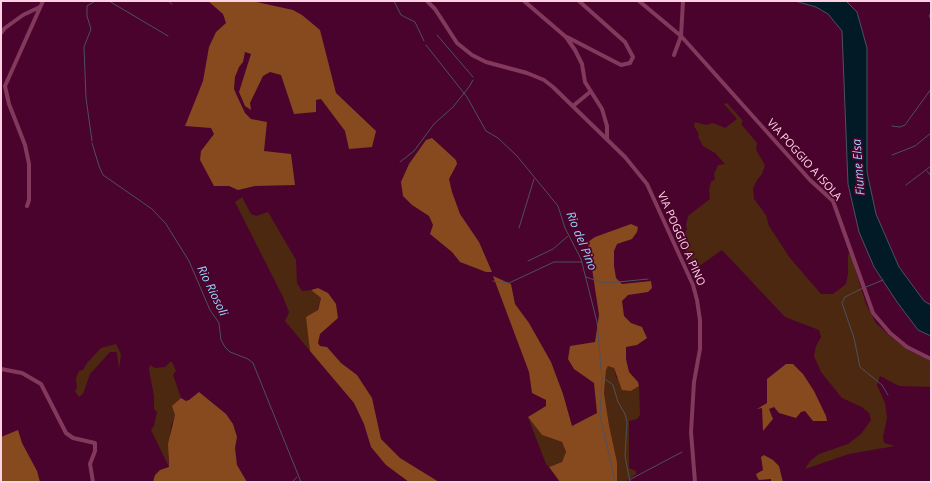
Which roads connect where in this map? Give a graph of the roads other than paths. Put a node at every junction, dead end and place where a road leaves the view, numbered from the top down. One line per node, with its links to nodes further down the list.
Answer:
1 (43, 1): 7 (street)
2 (426, 1): 13 (street, VIA POGGIO A PINO)
3 (524, 1): 10 (street)
4 (579, 1): 10 (street)
5 (639, 1): 9 (street, VIA POGGIO A ISOLA)
6 (683, 1): 9 (street)
7 (40, 7): 8 (street); 15 (street)
8 (1, 34)
9 (681, 36): 11 (street); 16 (street, VIA POGGIO A ISOLA)
10 (566, 37): 12 (street)
11 (674, 55)
12 (590, 92): 13 (street); 14 (street)
13 (573, 106): 14 (street, VIA POGGIO A PINO)
14 (607, 139): 19 (street, VIA POGGIO A PINO)
15 (27, 206)
16 (931, 359)
17 (1, 369): 18 (street)
18 (93, 482)
19 (695, 482)

